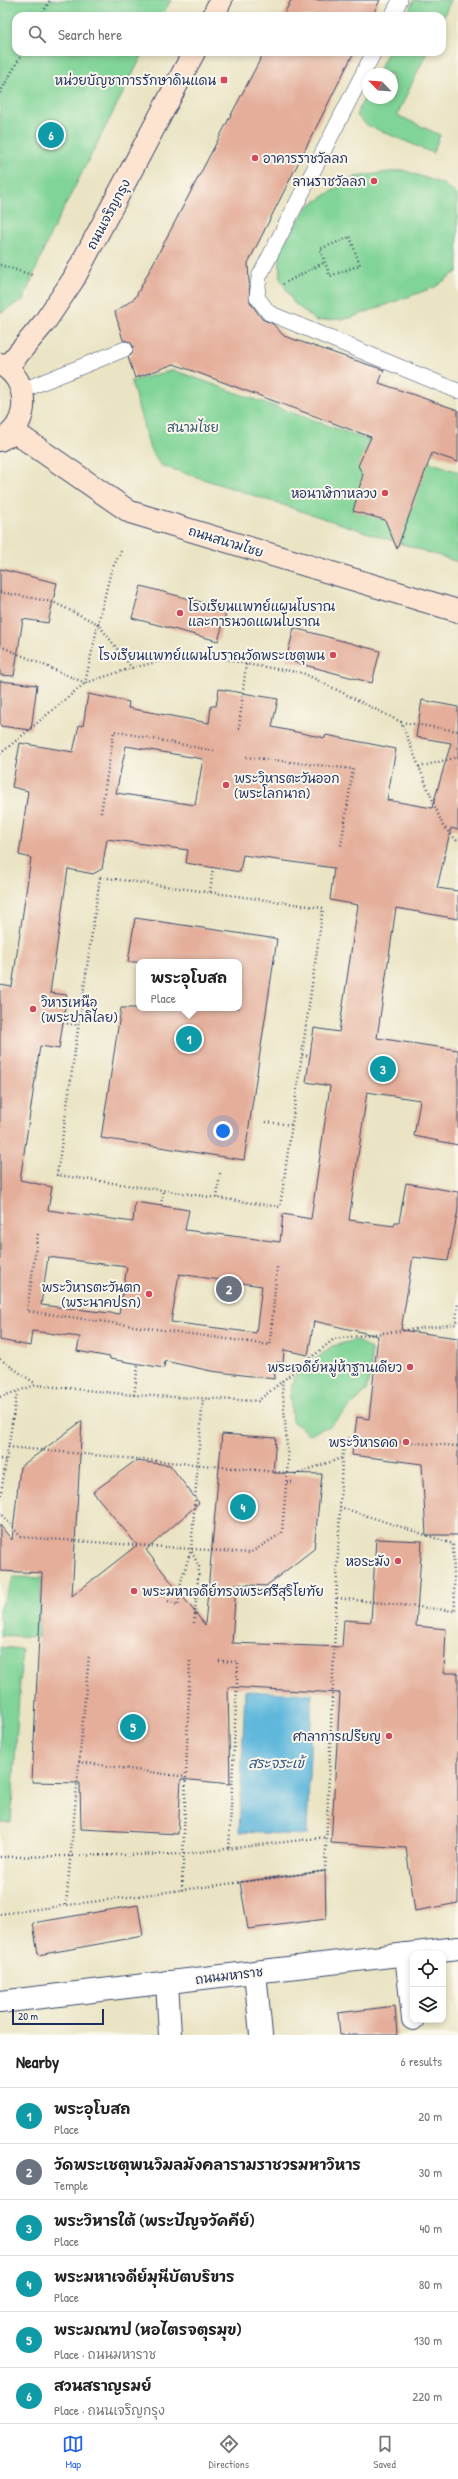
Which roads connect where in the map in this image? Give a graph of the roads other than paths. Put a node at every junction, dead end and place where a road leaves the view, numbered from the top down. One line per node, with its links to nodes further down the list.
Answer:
1 (222, 0): 3 (main road)
2 (400, 0): 4 (lane)
3 (215, 12)
4 (394, 12)
5 (192, 56): 8 (main road, ถนนเจริญกรุง)
6 (372, 56): 10 (lane)
7 (125, 349): 9 (lane)
8 (3, 365): 9 (main road)
9 (23, 390): 11 (main road)
10 (458, 391)
11 (7, 435): 12 (main road, ถนนสนามไชย)
12 (458, 610)
13 (458, 1948): 14 (street, ถนนมหาราช)
14 (406, 1954): 15 (street, ถนนมหาราช); 17 (street)
15 (255, 1972): 16 (street, ถนนมหาราช); 21 (street)
16 (167, 1982): 18 (street, ถนนมหาราช); 20 (street)
17 (410, 1991)
18 (0, 2002)
19 (414, 2023): 22 (street)
20 (170, 2035)
21 (261, 2035)
22 (415, 2035)

